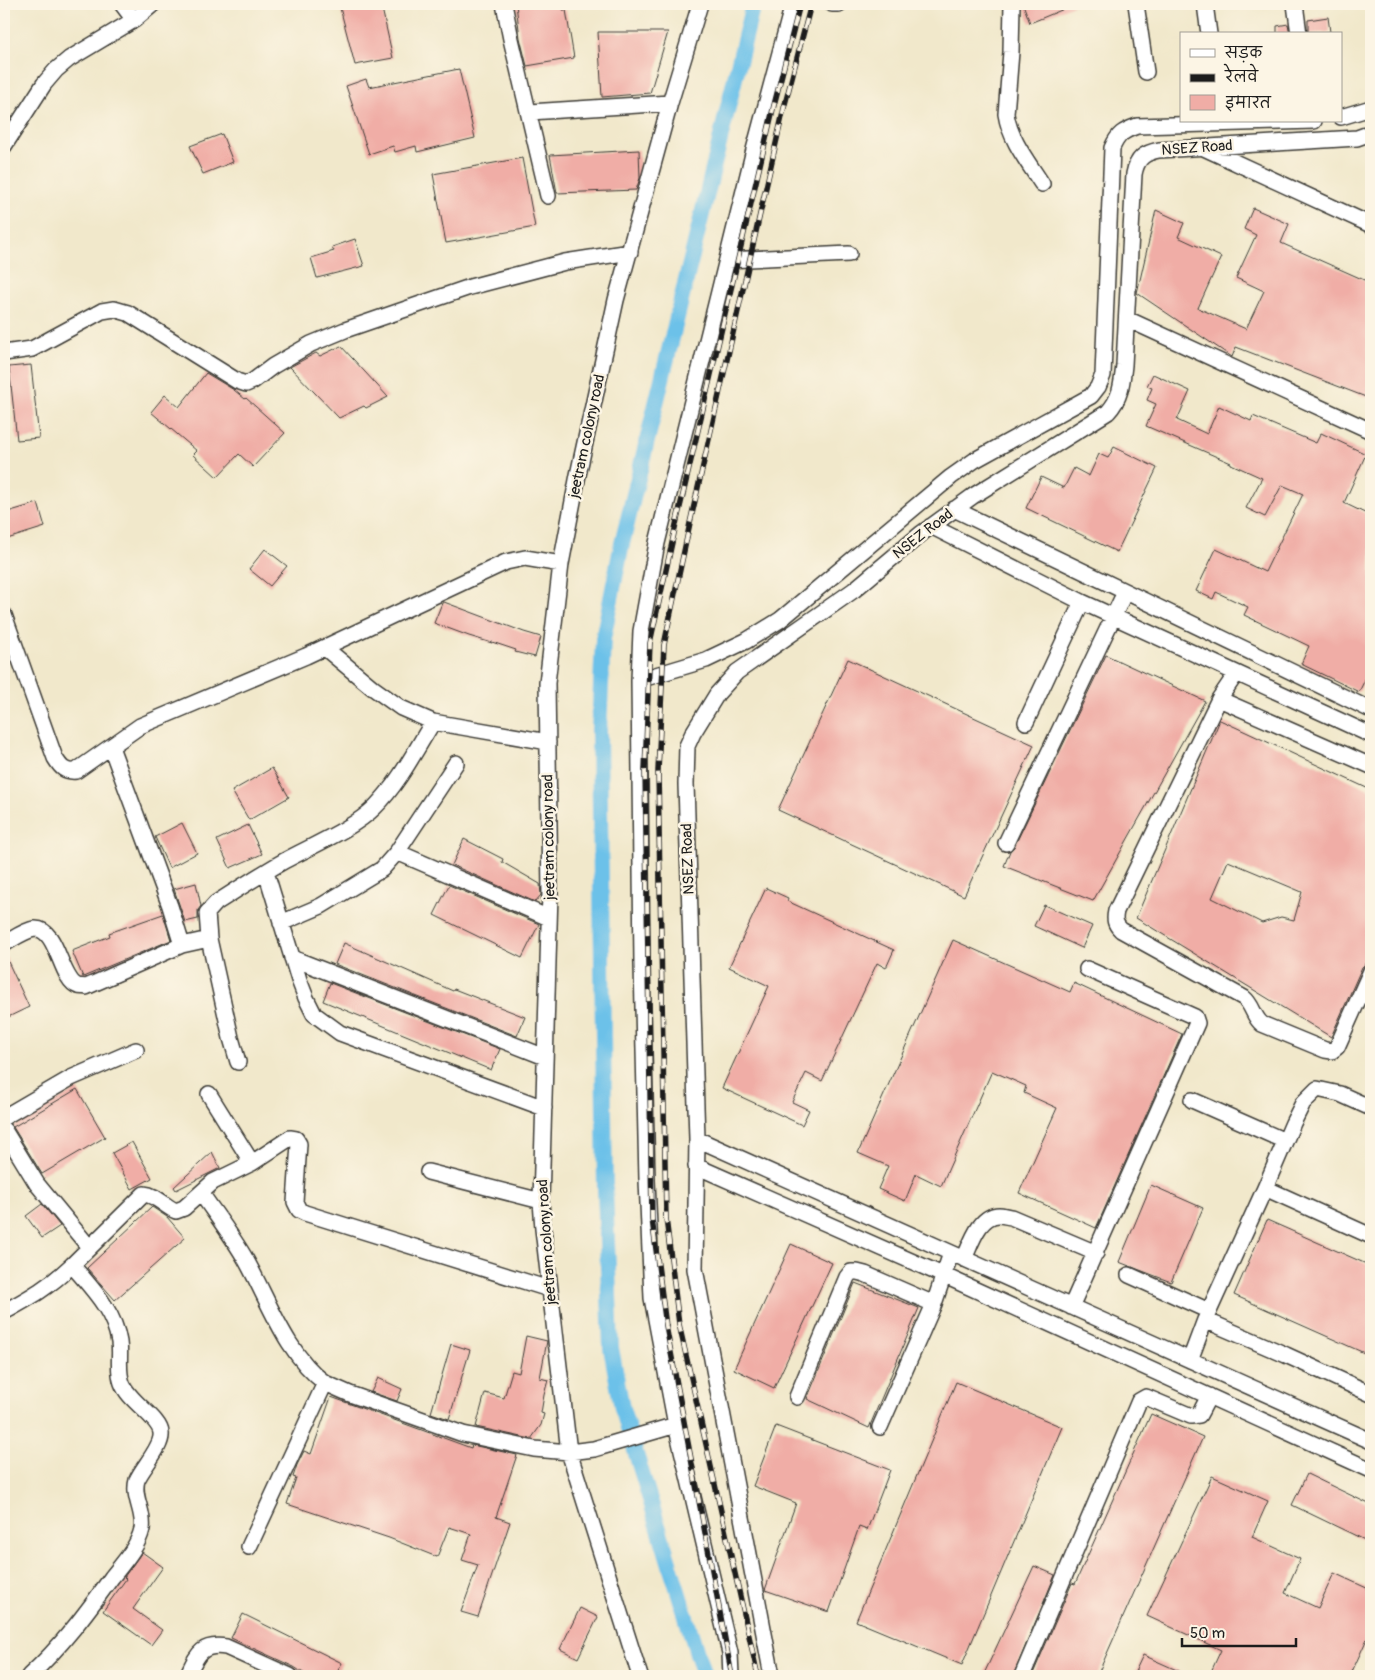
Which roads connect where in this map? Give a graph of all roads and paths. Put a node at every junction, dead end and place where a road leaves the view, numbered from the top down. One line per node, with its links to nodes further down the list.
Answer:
1 (122, 4): 12 (street)
2 (153, 4): 12 (street)
3 (504, 4): 18 (street)
4 (700, 4): 16 (street, jeetram colony road)
5 (793, 4): 29 (street)
6 (832, 4): 7 (street)
7 (839, 4)
8 (1012, 4): 24 (street)
9 (1136, 4): 15 (street)
10 (1205, 4): 13 (street)
11 (1295, 4): 14 (street)
12 (134, 20): 22 (street)
13 (1209, 32)
14 (1299, 32)
15 (1146, 72)
16 (670, 103): 18 (street); 27 (street, jeetram colony road)
17 (1371, 108): 19 (street)
18 (530, 112): 25 (street)
19 (1342, 117)
20 (1277, 122): 42 (street)
21 (1371, 133): 23 (street, NSEZ Road)
22 (4, 146)
23 (1203, 147): 26 (street); 30 (street, NSEZ Road)
24 (1042, 184)
25 (548, 196)
26 (1371, 225)
27 (630, 252): 31 (street); 35 (street, jeetram colony road)
28 (849, 254): 29 (street)
29 (727, 260): 42 (street)
30 (1127, 319): 32 (street); 33 (street, NSEZ Road)
31 (4, 353)
32 (1371, 430)
33 (954, 509): 34 (street, NSEZ Road); 36 (street)
34 (931, 526): 37 (street); 72 (street, NSEZ Road)
35 (561, 564): 40 (street); 48 (street, jeetram colony road)
36 (1126, 592): 39 (street); 44 (street)
37 (1082, 602): 39 (street); 46 (street)
38 (4, 615): 49 (street)
39 (1114, 617): 41 (street); 52 (street)
40 (325, 648): 45 (street); 49 (street)
41 (1236, 674): 43 (street); 47 (street)
42 (639, 680): 99 (street)
43 (1219, 699): 51 (street); 62 (street)
44 (1371, 710)
45 (434, 722): 48 (street); 54 (street)
46 (1026, 722)
47 (1371, 735)
48 (548, 742): 55 (street, jeetram colony road)
49 (111, 747): 59 (street)
50 (456, 762): 53 (street)
51 (1371, 766)
52 (1006, 843)
53 (397, 852): 55 (street); 56 (street)
54 (266, 872): 56 (street); 57 (street)
55 (549, 918): 64 (street, jeetram colony road)
56 (281, 923): 60 (street)
57 (209, 939): 59 (street); 65 (street)
58 (4, 944): 59 (street)
59 (182, 945)
60 (292, 958): 64 (street); 68 (street)
61 (1086, 969): 82 (street)
62 (1371, 971)
63 (136, 1050): 70 (street)
64 (545, 1058): 68 (street, jeetram colony road)
65 (238, 1062)
66 (209, 1094): 74 (street)
67 (1192, 1100): 73 (street)
68 (544, 1108): 79 (street, jeetram colony road)
69 (1371, 1108): 73 (street)
70 (4, 1117)
71 (4, 1130): 81 (street)
72 (697, 1139): 75 (street, NSEZ Road); 83 (street)
73 (1285, 1141): 77 (street)
74 (252, 1163): 78 (street); 87 (street)
75 (696, 1166): 86 (street); 110 (street, NSEZ Road)
76 (428, 1172): 79 (street)
77 (1266, 1188): 80 (street); 92 (street)
78 (201, 1193): 81 (street); 95 (street)
79 (541, 1201): 87 (street, jeetram colony road)
80 (1371, 1236)
81 (89, 1247): 84 (street)
82 (1096, 1253): 83 (street); 90 (street)
83 (958, 1256): 86 (street); 88 (street)
84 (72, 1265): 91 (street); 105 (street)
85 (1129, 1275): 92 (street)
86 (945, 1276): 89 (street); 93 (street)
87 (549, 1289): 102 (street, jeetram colony road)
88 (1055, 1300): 90 (street); 93 (street)
89 (934, 1304): 98 (street); 100 (street)
90 (1071, 1307): 94 (street)
91 (4, 1312)
92 (1207, 1316): 94 (street); 96 (street)
93 (1044, 1322): 97 (street)
94 (1190, 1360): 101 (street)
95 (325, 1382): 102 (street); 104 (street)
96 (1371, 1394)
97 (1208, 1396): 103 (street); 111 (street)
98 (797, 1397)
99 (670, 1427): 102 (street); 109 (street)
100 (880, 1428)
101 (1371, 1441)
102 (570, 1452): 108 (street, jeetram colony road)
103 (1371, 1470)
104 (249, 1547)
105 (30, 1676)
106 (187, 1676): 107 (street)
107 (290, 1676)
108 (640, 1676)
109 (731, 1676)
110 (772, 1676)
111 (1022, 1676)

